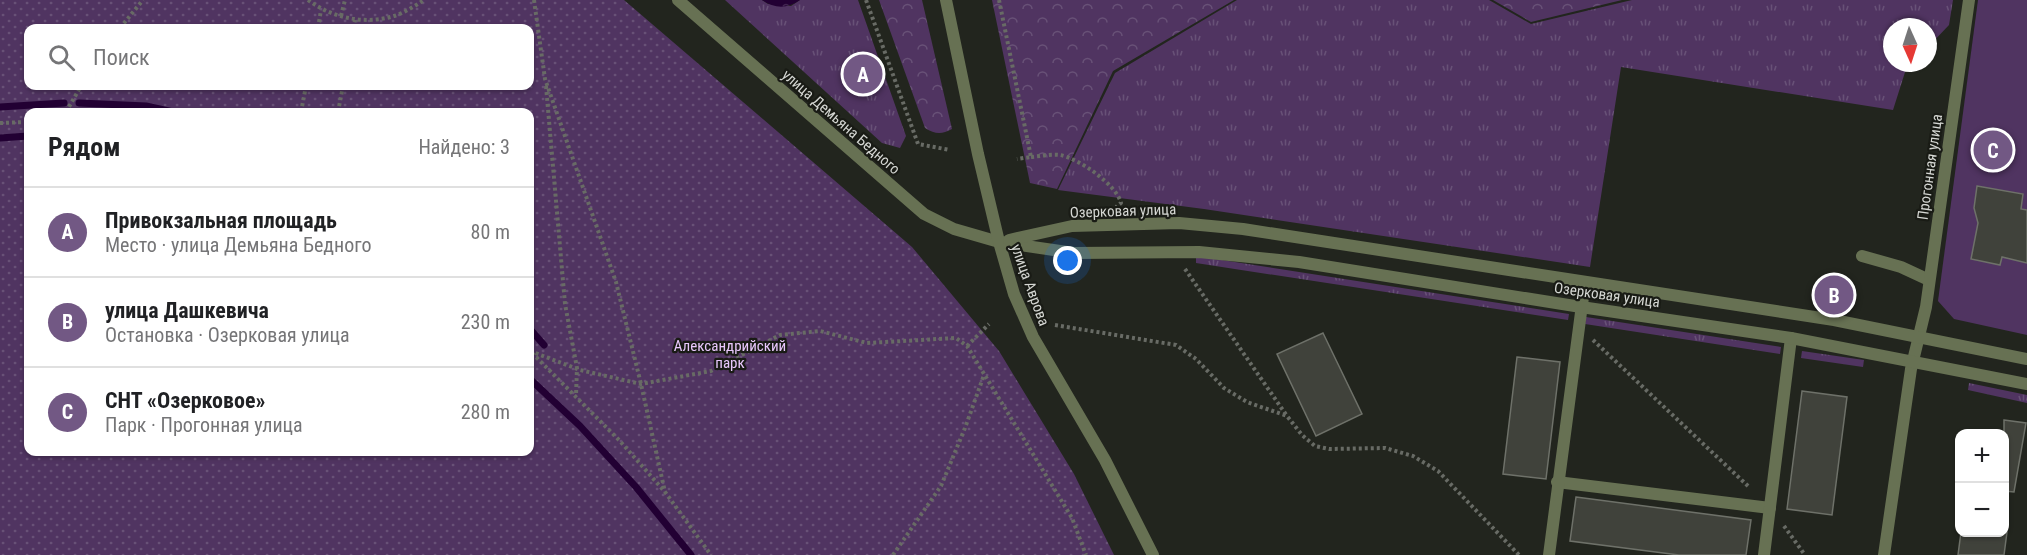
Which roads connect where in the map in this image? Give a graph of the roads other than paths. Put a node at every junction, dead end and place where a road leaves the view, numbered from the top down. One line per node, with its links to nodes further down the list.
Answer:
1 (678, 0): 4 (street, улица Демьяна Бедного)
2 (946, 0): 4 (street, улица Аврова)
3 (1969, 0): 6 (street, Прогонная улица)
4 (999, 242): 7 (street, Озерковая улица); 8 (street, Озерковая улица); 16 (street, улица Аврова)
5 (1862, 256): 6 (street)
6 (1929, 280): 9 (street, Прогонная улица)
7 (1585, 282): 8 (street); 9 (street, Озерковая улица)
8 (1581, 307): 10 (street, Озерковая улица); 14 (street)
9 (1918, 337): 11 (street, Озерковая улица); 12 (street, Прогонная улица)
10 (1791, 338): 12 (street, Озерковая улица); 15 (street)
11 (2027, 359)
12 (1913, 360): 13 (street, Озерковая улица); 19 (street, Прогонная улица)
13 (2027, 384)
14 (1557, 482): 15 (street); 17 (street)
15 (1770, 508): 18 (street)
16 (1153, 555)
17 (1549, 555)
18 (1764, 555)
19 (1884, 555)

